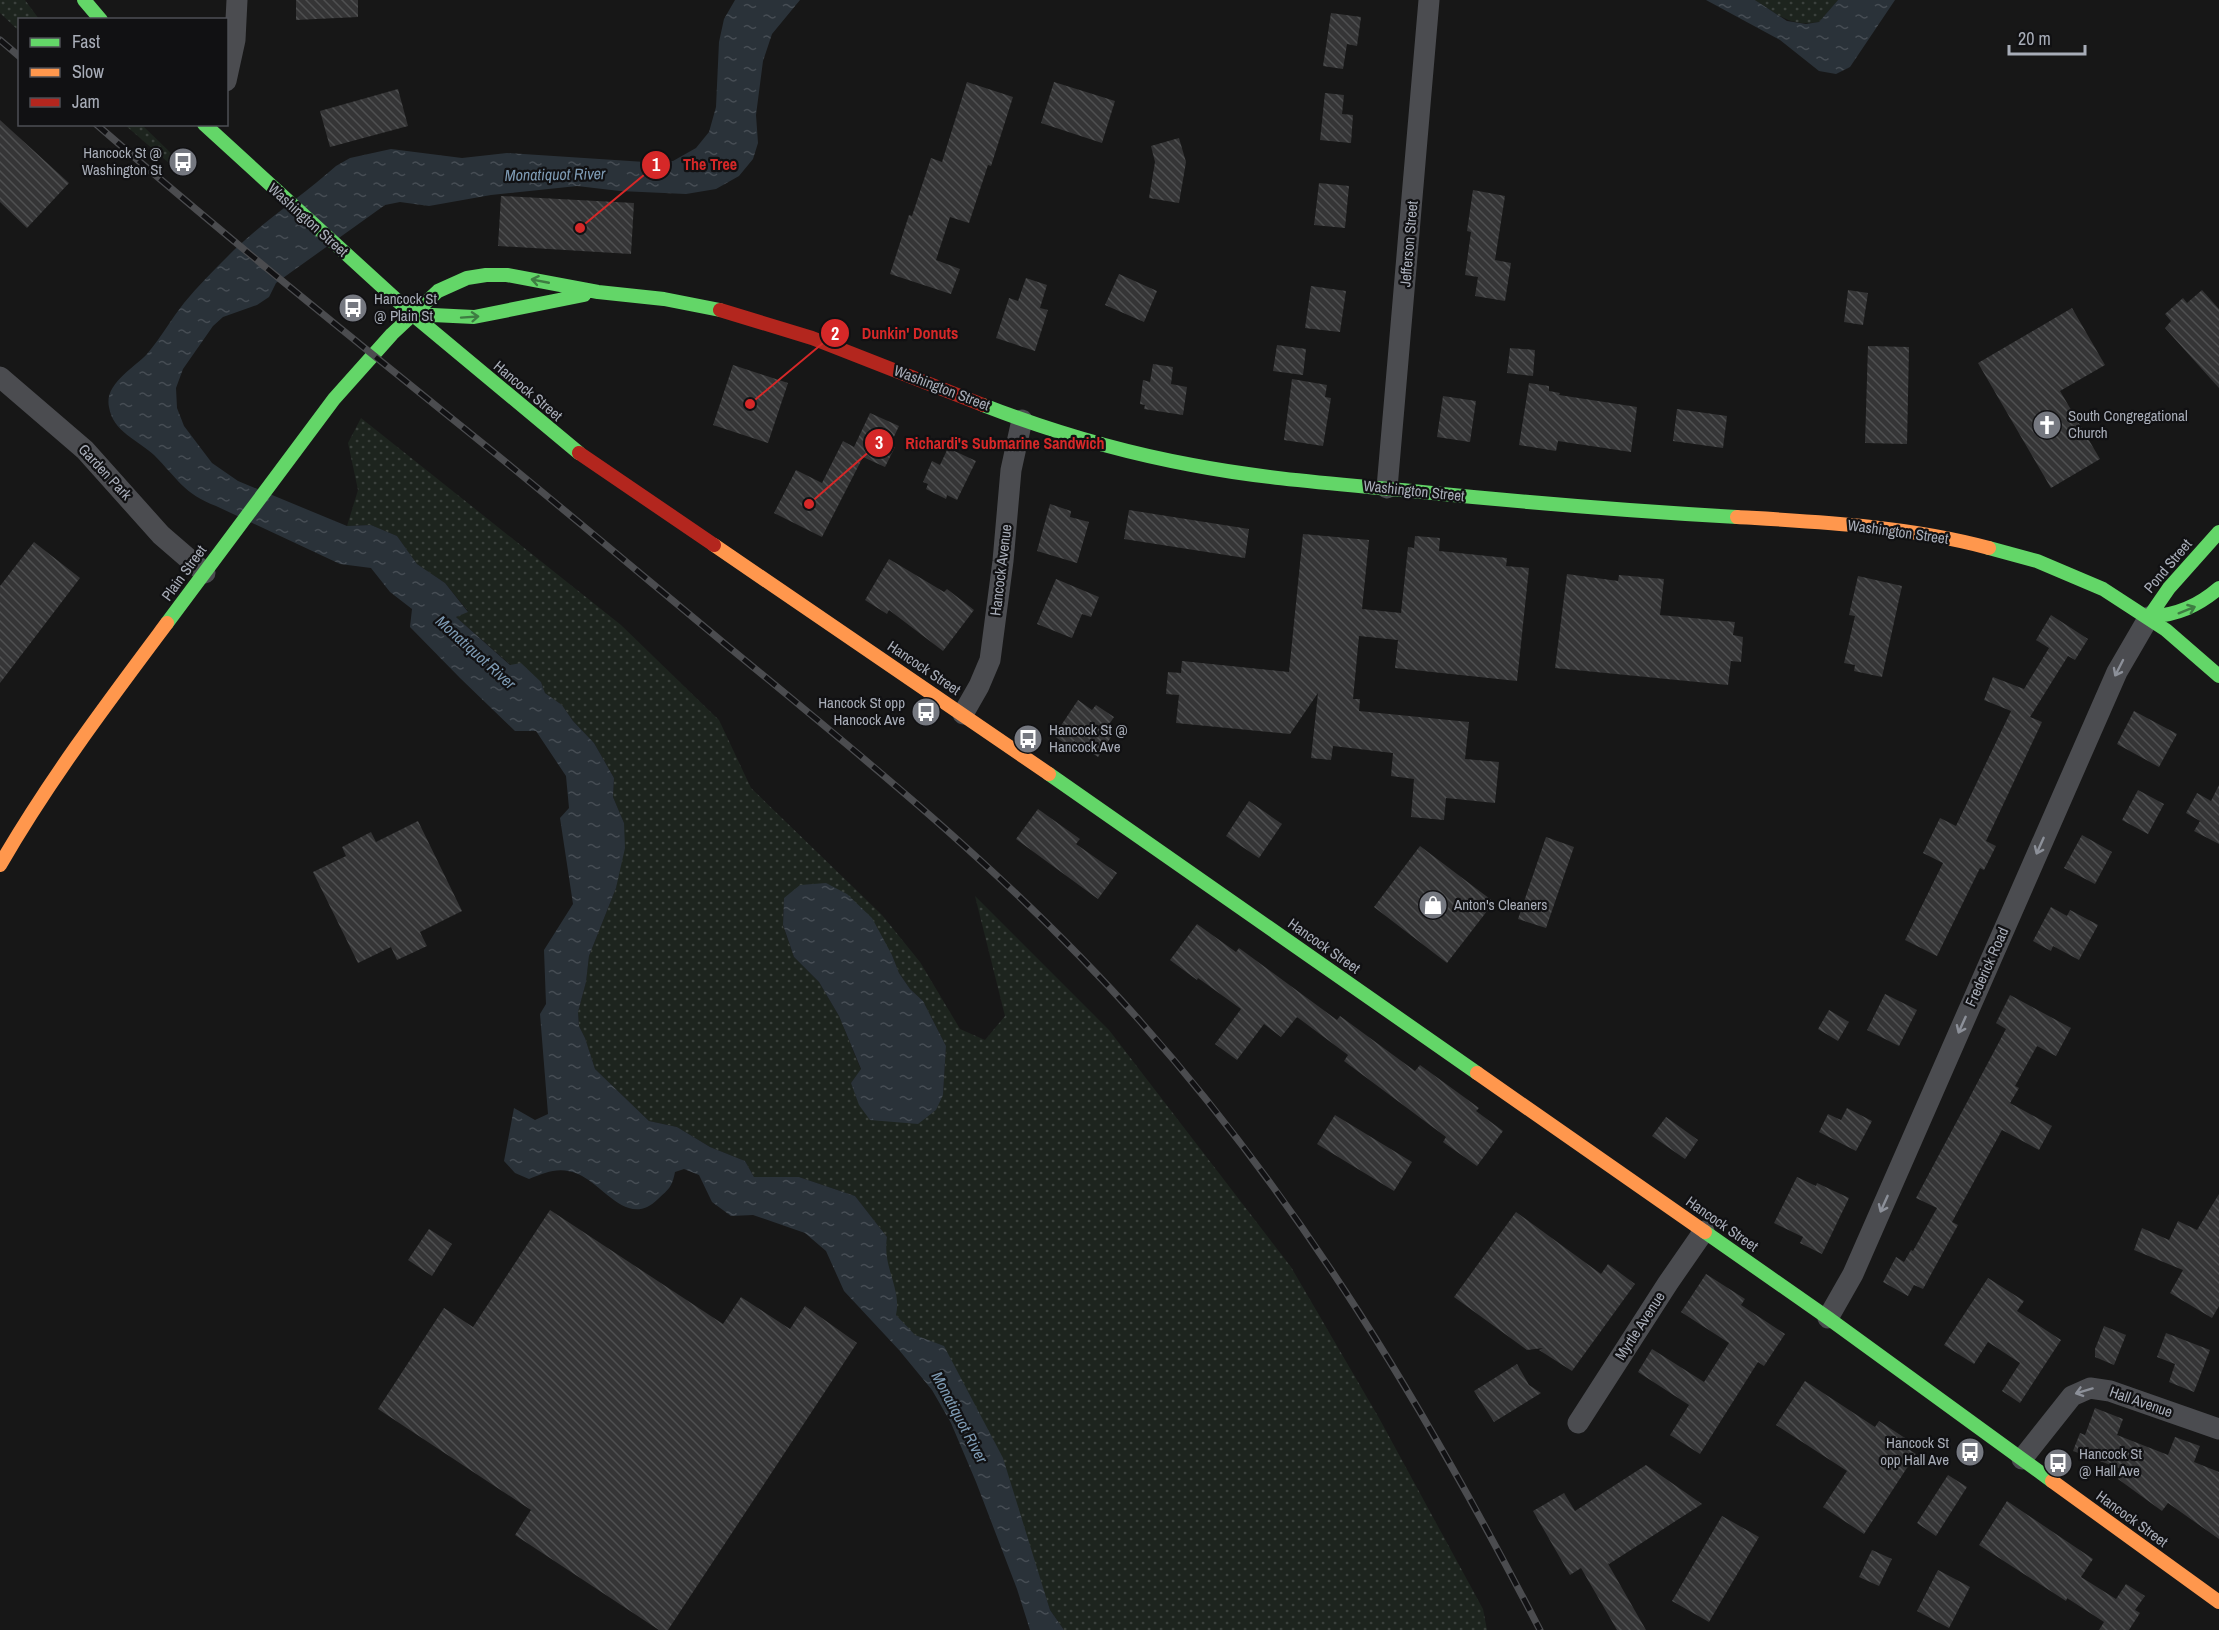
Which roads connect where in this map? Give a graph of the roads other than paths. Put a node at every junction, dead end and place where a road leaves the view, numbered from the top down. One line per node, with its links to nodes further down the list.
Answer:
1 (84, 0): 4 (main road)
2 (237, 0): 5 (street)
3 (1429, 0): 11 (street, Jefferson Street)
4 (99, 18)
5 (228, 72)
6 (206, 126): 8 (main road, Washington Street)
7 (598, 292): 8 (main road, Washington Street, one-way to 7); 8 (main road, Washington Street, one-way to 8); 10 (main road, Washington Street)
8 (412, 314): 13 (main road, Plain Street); 17 (main road, Hancock Street)
9 (0, 377): 13 (street, Garden Park)
10 (1022, 420): 11 (main road, Washington Street); 17 (street, Hancock Avenue)
11 (1387, 488): 15 (main road, Washington Street)
12 (2219, 532): 15 (main road, Pond Street)
13 (205, 573): 18 (main road, Plain Street)
14 (2219, 588): 15 (main road, Pond Street, one-way to 14)
15 (2149, 617): 16 (main road, Washington Street); 20 (street, Frederick Road, one-way to 20)
16 (2219, 676)
17 (963, 714): 19 (main road, Hancock Street)
18 (0, 865)
19 (1704, 1231): 20 (main road, Hancock Street); 21 (street, Myrtle Avenue)
20 (1828, 1318): 23 (main road, Hancock Street)
21 (1578, 1423)
22 (2219, 1427): 23 (street, Hall Avenue, one-way to 23)
23 (2022, 1459): 24 (main road, Hancock Street)
24 (2219, 1602)

